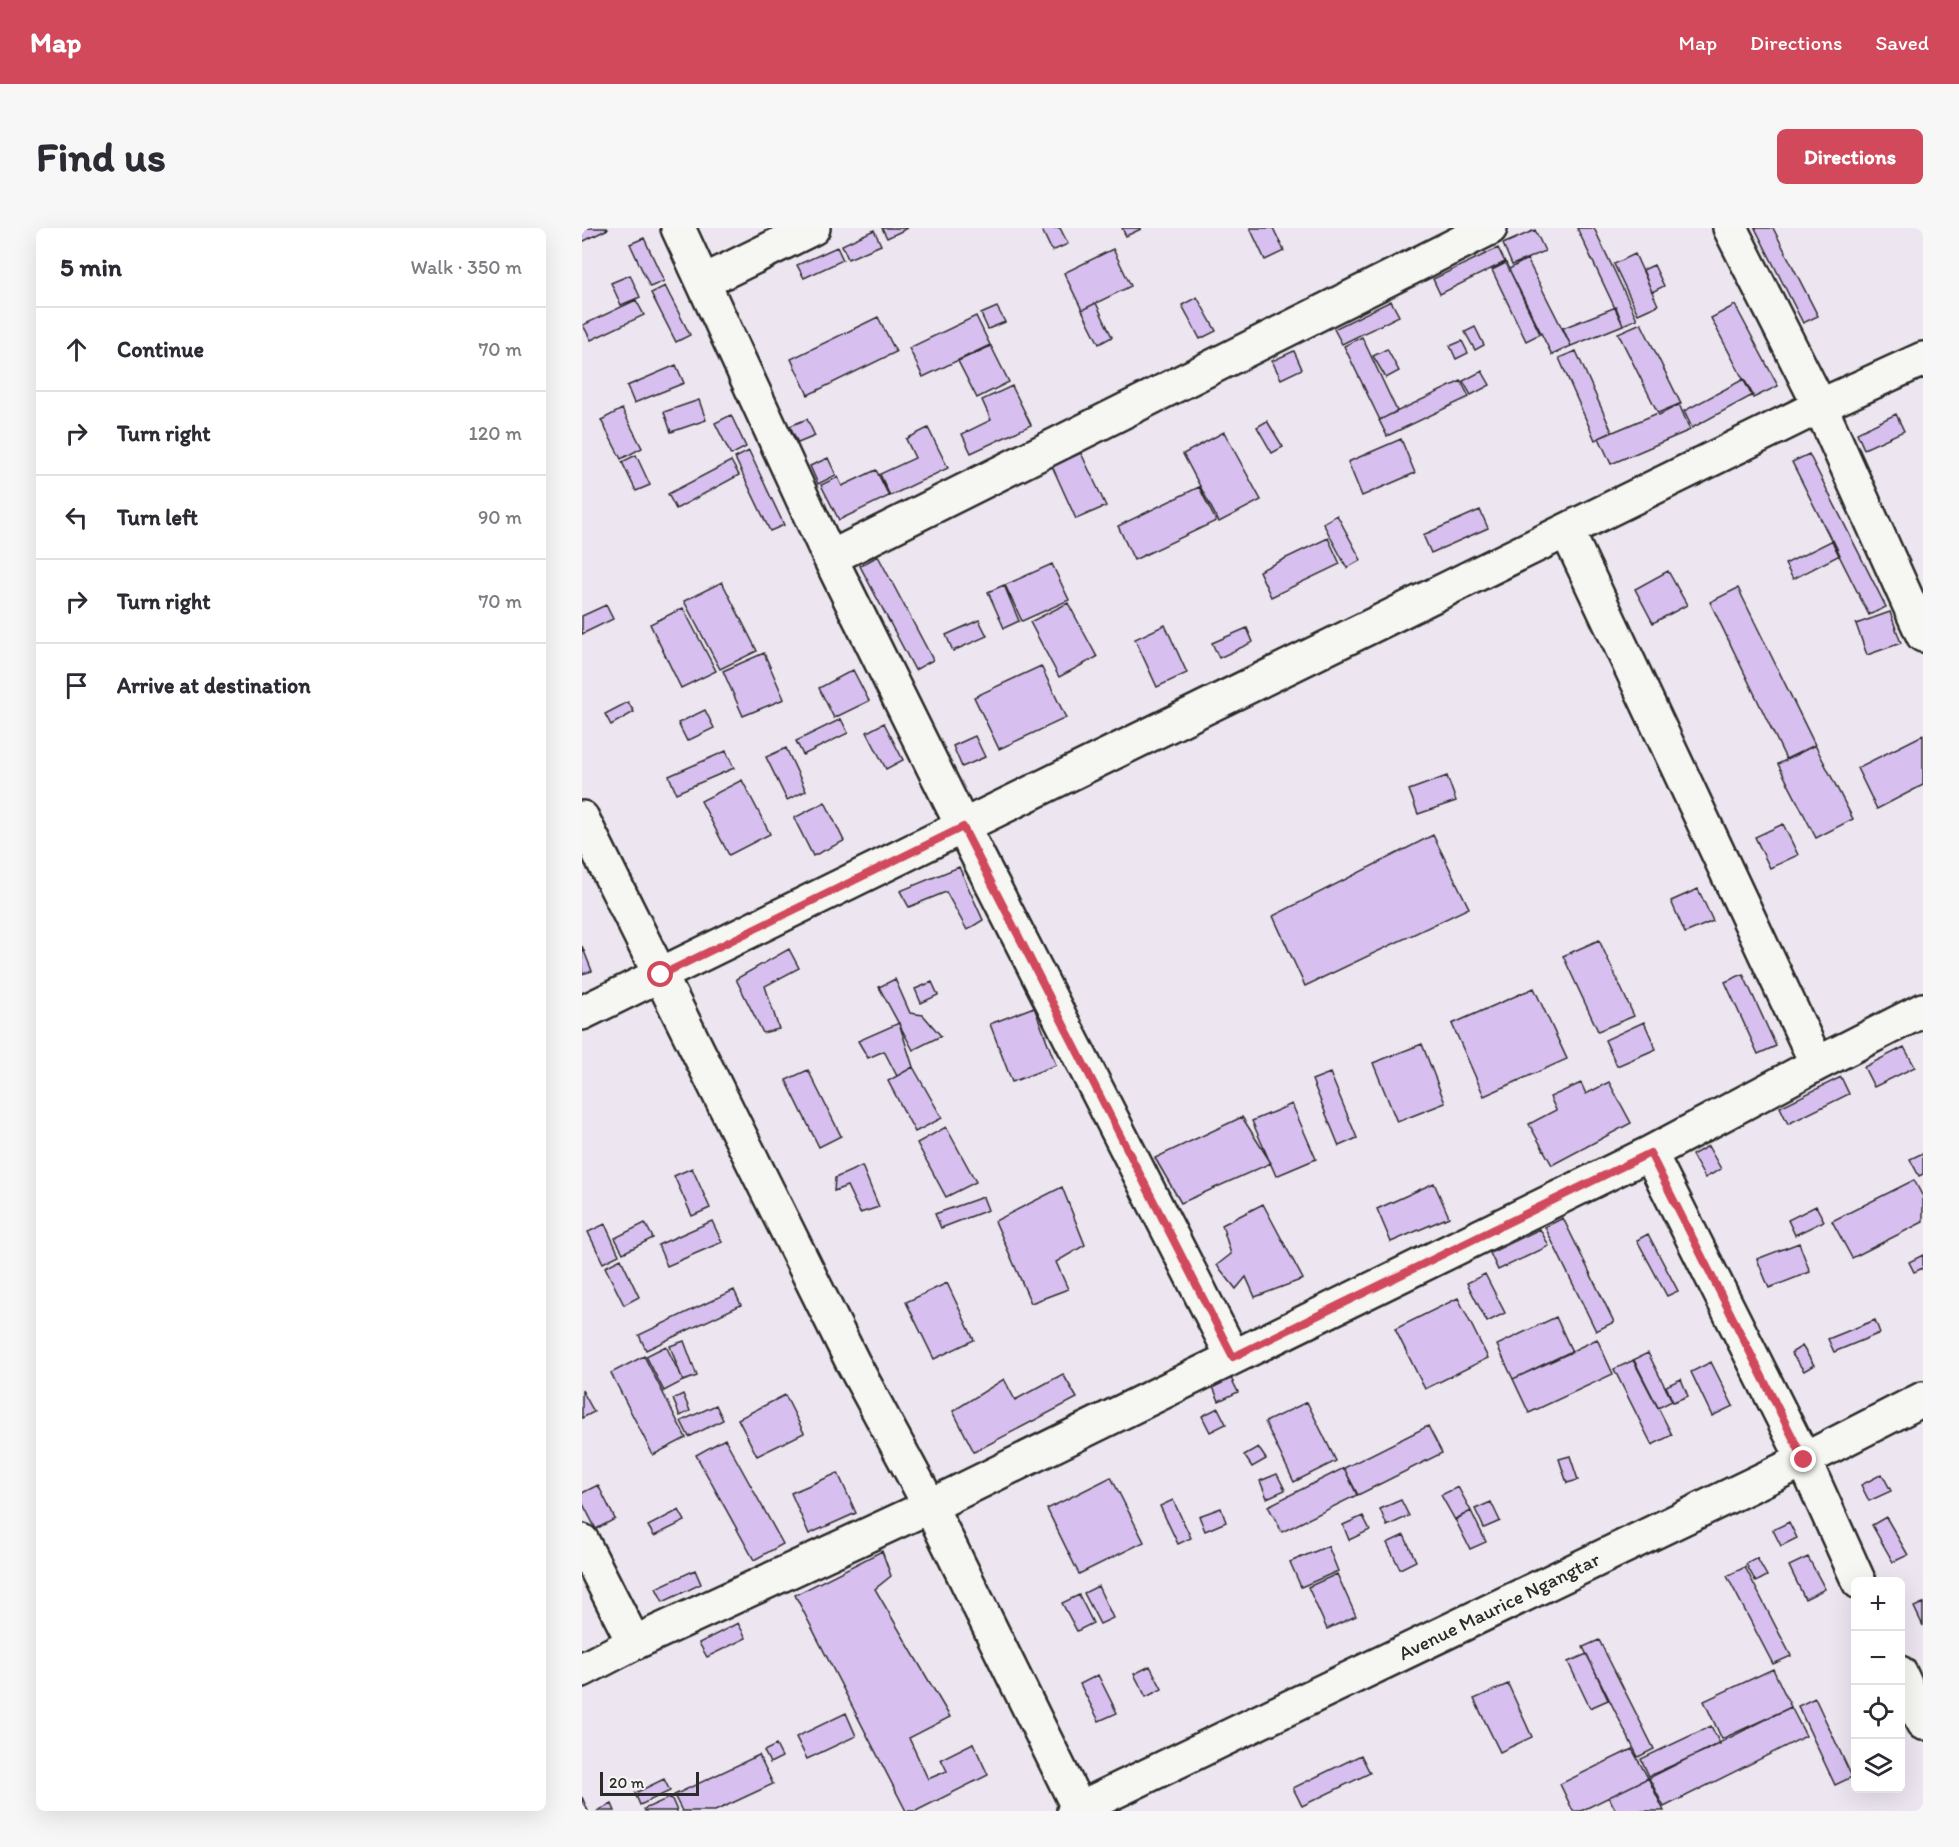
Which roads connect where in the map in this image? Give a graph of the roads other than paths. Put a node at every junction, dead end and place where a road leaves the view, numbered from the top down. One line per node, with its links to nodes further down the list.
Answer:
1 (678, 228): 5 (street)
2 (813, 228): 5 (street)
3 (1490, 228): 9 (street)
4 (1731, 228): 7 (street)
5 (703, 282): 9 (street)
6 (1923, 359): 7 (street)
7 (1820, 406): 8 (street); 10 (street)
8 (1567, 531): 12 (street); 16 (street)
9 (830, 558): 12 (street)
10 (1923, 636)
11 (582, 818): 13 (street)
12 (963, 827): 13 (street); 18 (street)
13 (661, 975): 15 (street); 21 (street)
14 (1923, 1010): 16 (street)
15 (582, 1013)
16 (1817, 1064): 17 (street)
17 (1650, 1153): 18 (street); 20 (street)
18 (1233, 1357): 21 (street)
19 (1923, 1399): 20 (street, Avenue Maurice Ngangtar)
20 (1804, 1460): 23 (street); 28 (street, Avenue Maurice Ngangtar)
21 (930, 1506): 24 (street); 28 (street)
22 (582, 1541): 24 (street)
23 (1857, 1577)
24 (634, 1643): 25 (street)
25 (582, 1670)
26 (1905, 1684): 27 (street)
27 (1923, 1723)
28 (1077, 1810)

